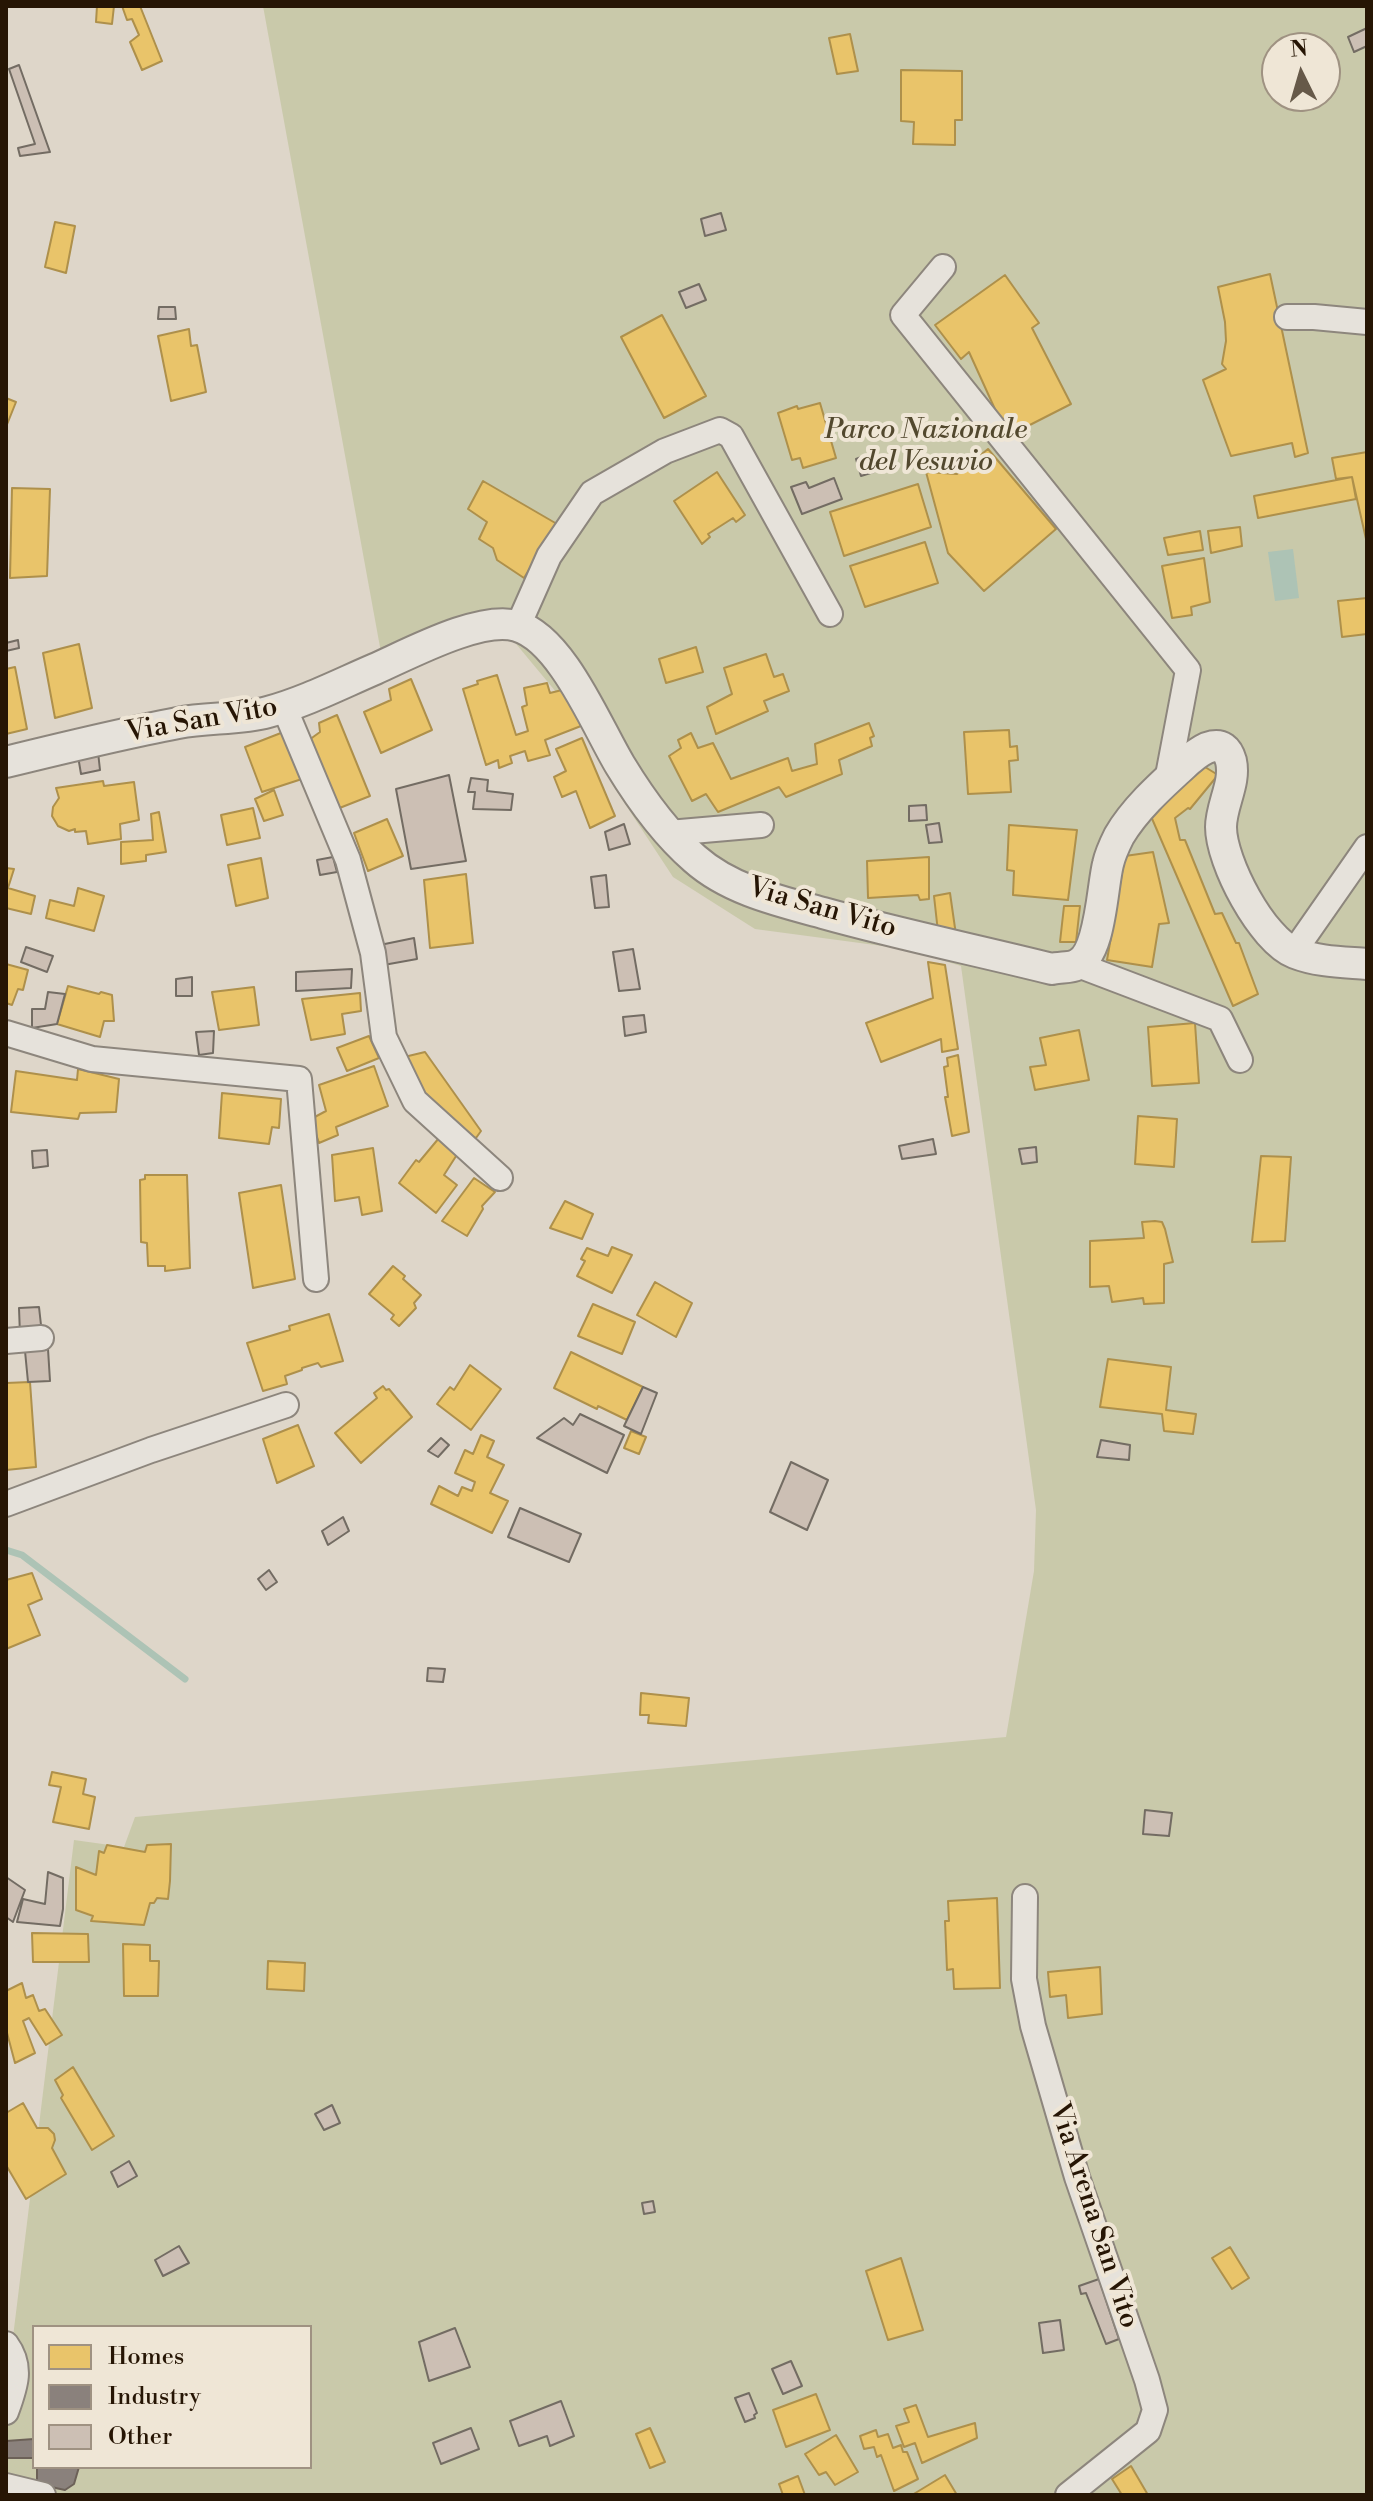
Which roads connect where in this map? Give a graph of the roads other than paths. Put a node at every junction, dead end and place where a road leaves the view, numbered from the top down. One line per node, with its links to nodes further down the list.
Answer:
1 (943, 267): 8 (street)
2 (1287, 317): 3 (street)
3 (1367, 322)
4 (830, 614): 5 (street)
5 (518, 626): 6 (street, Via San Vito); 10 (street, Via San Vito)
6 (284, 707): 7 (street, Via San Vito); 17 (street)
7 (6, 762)
8 (1167, 781): 12 (street); 14 (street)
9 (761, 825): 10 (street)
10 (669, 833): 14 (street, Via San Vito)
11 (1367, 847): 12 (street)
12 (1293, 953): 13 (street)
13 (1367, 964)
14 (1078, 965): 16 (street)
15 (6, 1033): 18 (street)
16 (1240, 1060)
17 (500, 1178)
18 (316, 1279)
19 (41, 1338): 20 (street)
20 (6, 1341)
21 (286, 1405): 22 (street)
22 (6, 1504)
23 (1025, 1897): 28 (street, Via Arena San Vito)
24 (6, 2344): 25 (street)
25 (6, 2412)
26 (6, 2486): 27 (street)
27 (43, 2495)
28 (1068, 2495)

